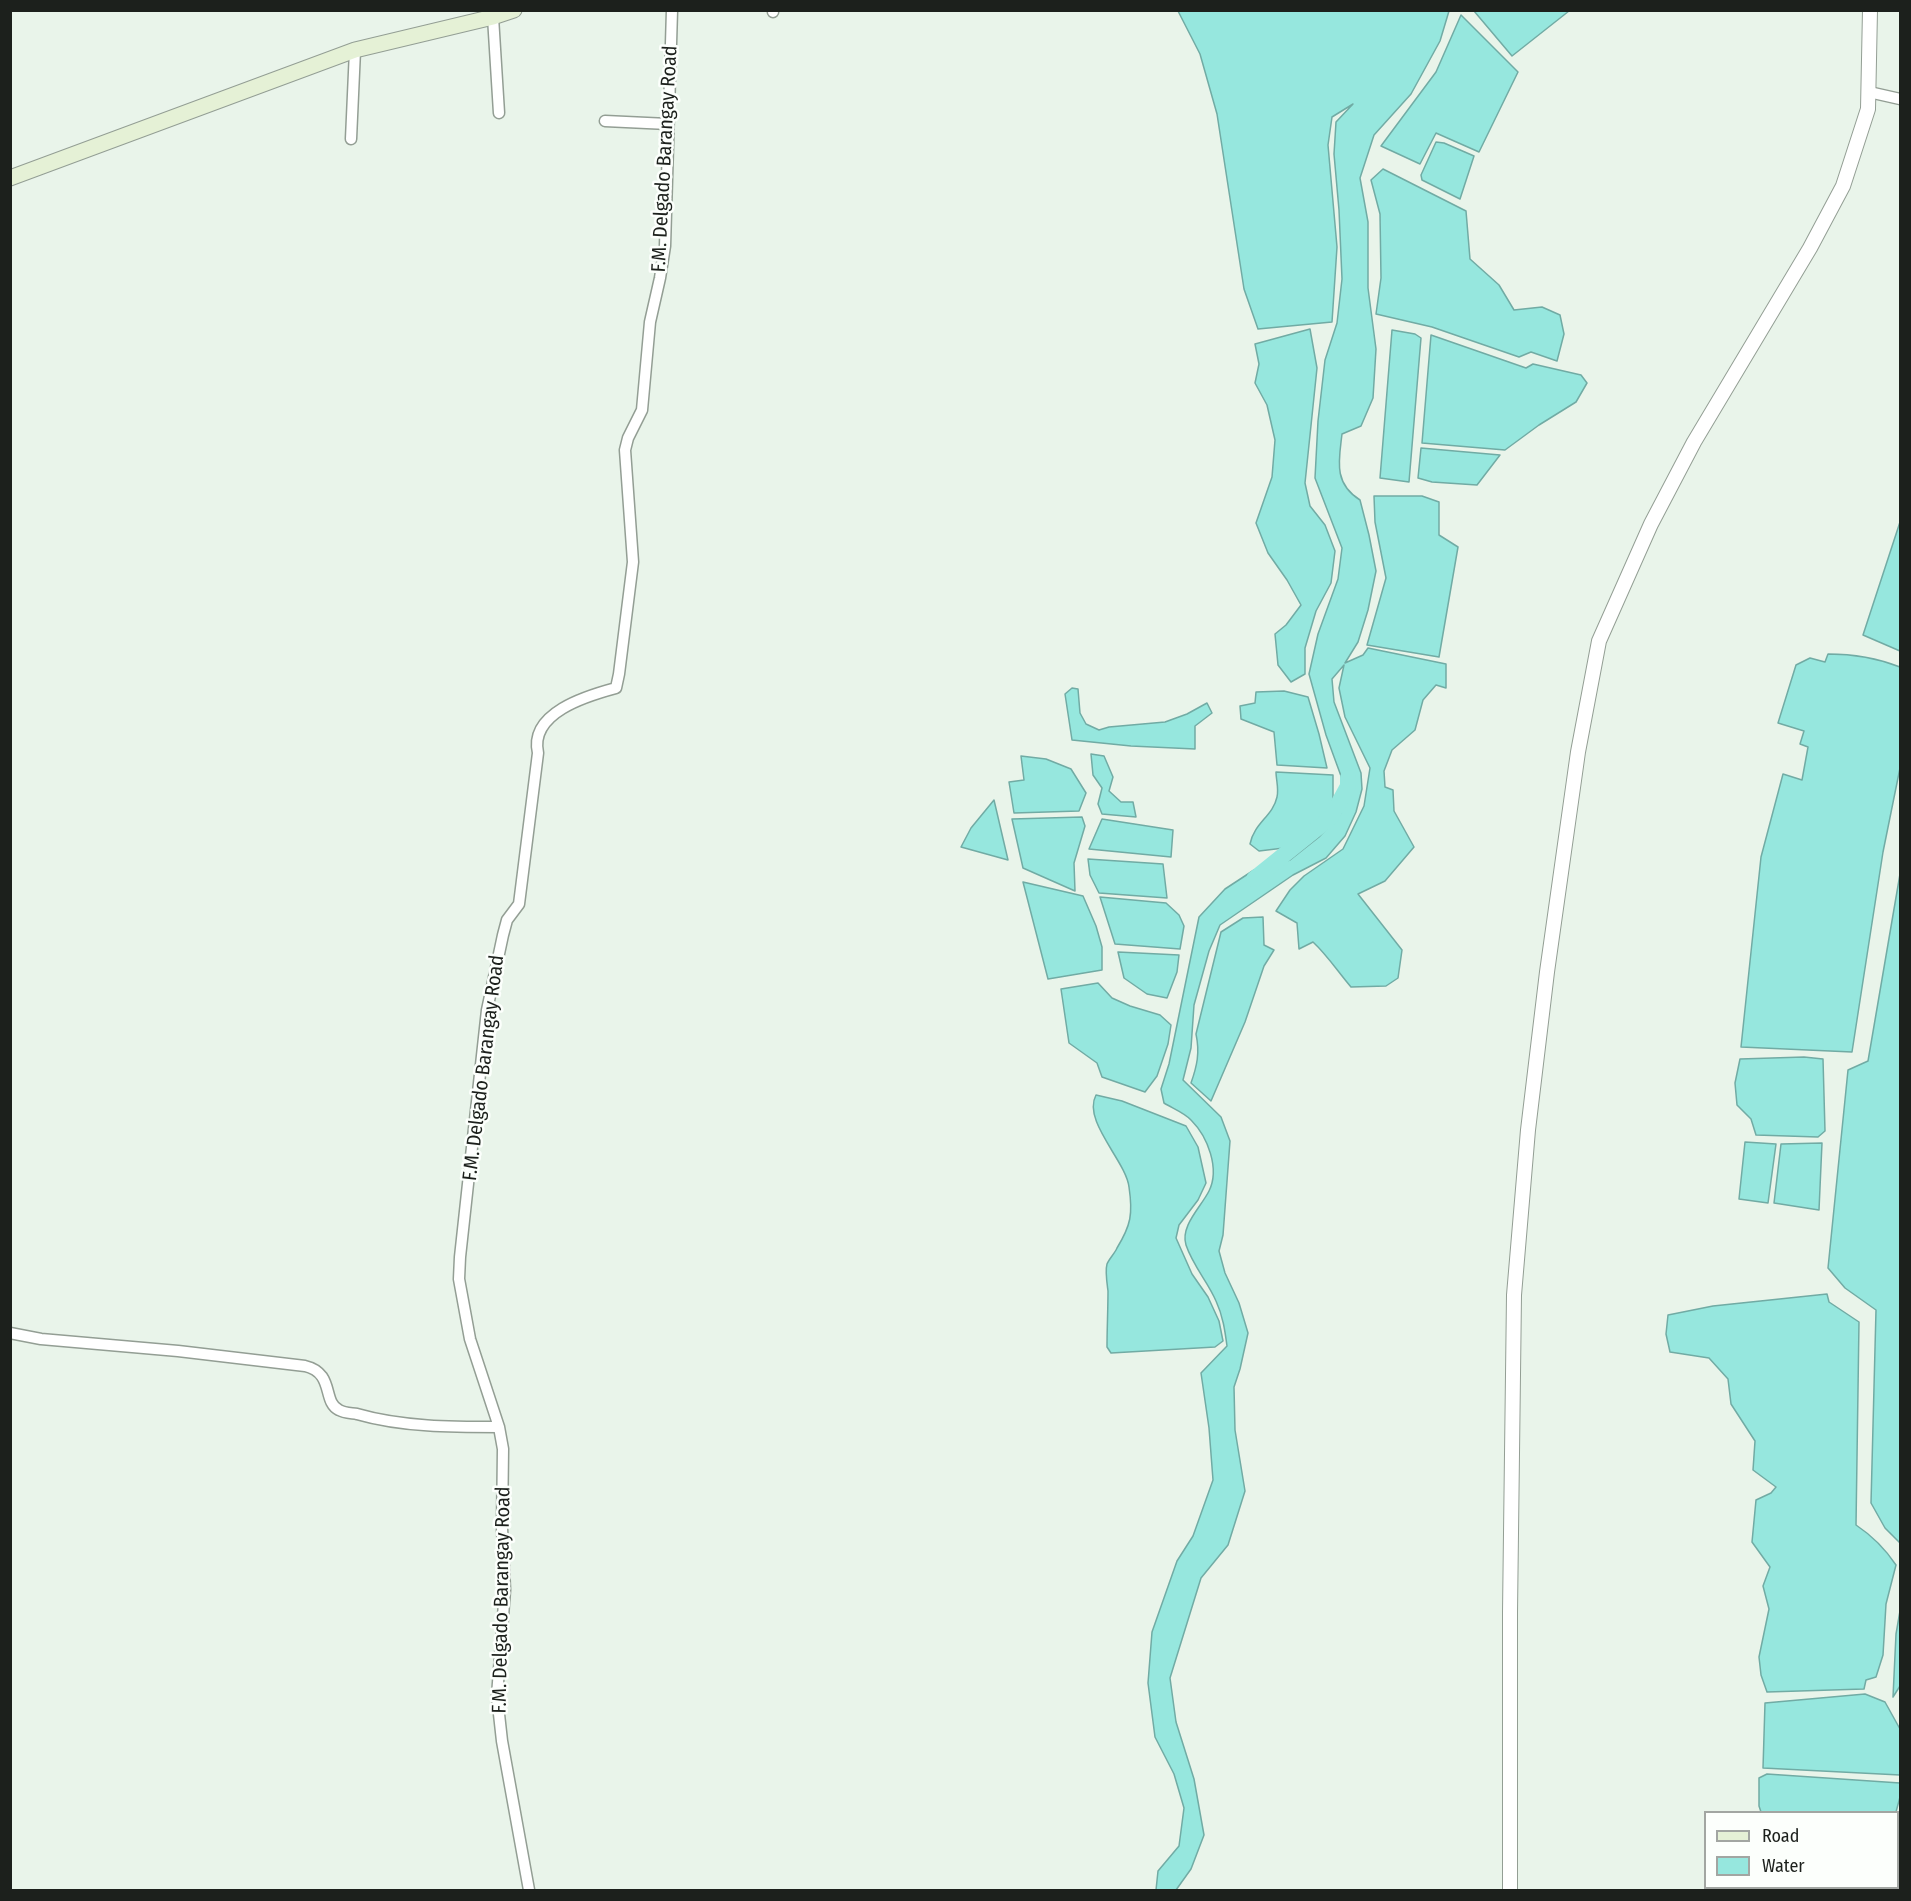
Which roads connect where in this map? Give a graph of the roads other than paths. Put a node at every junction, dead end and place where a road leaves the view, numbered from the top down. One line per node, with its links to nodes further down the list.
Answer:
1 (514, 10): 4 (main road)
2 (672, 10): 10 (street, F.M. Delgado Barangay Road)
3 (1870, 10): 6 (street)
4 (493, 17): 5 (main road); 8 (street)
5 (355, 50): 11 (street); 12 (main road)
6 (1869, 92): 7 (street); 16 (street)
7 (1900, 99)
8 (499, 113)
9 (605, 121): 10 (street)
10 (668, 124): 14 (street, F.M. Delgado Barangay Road)
11 (351, 139)
12 (10, 178)
13 (10, 1333): 14 (street)
14 (499, 1427): 15 (street, F.M. Delgado Barangay Road)
15 (529, 1890)
16 (1510, 1890)

